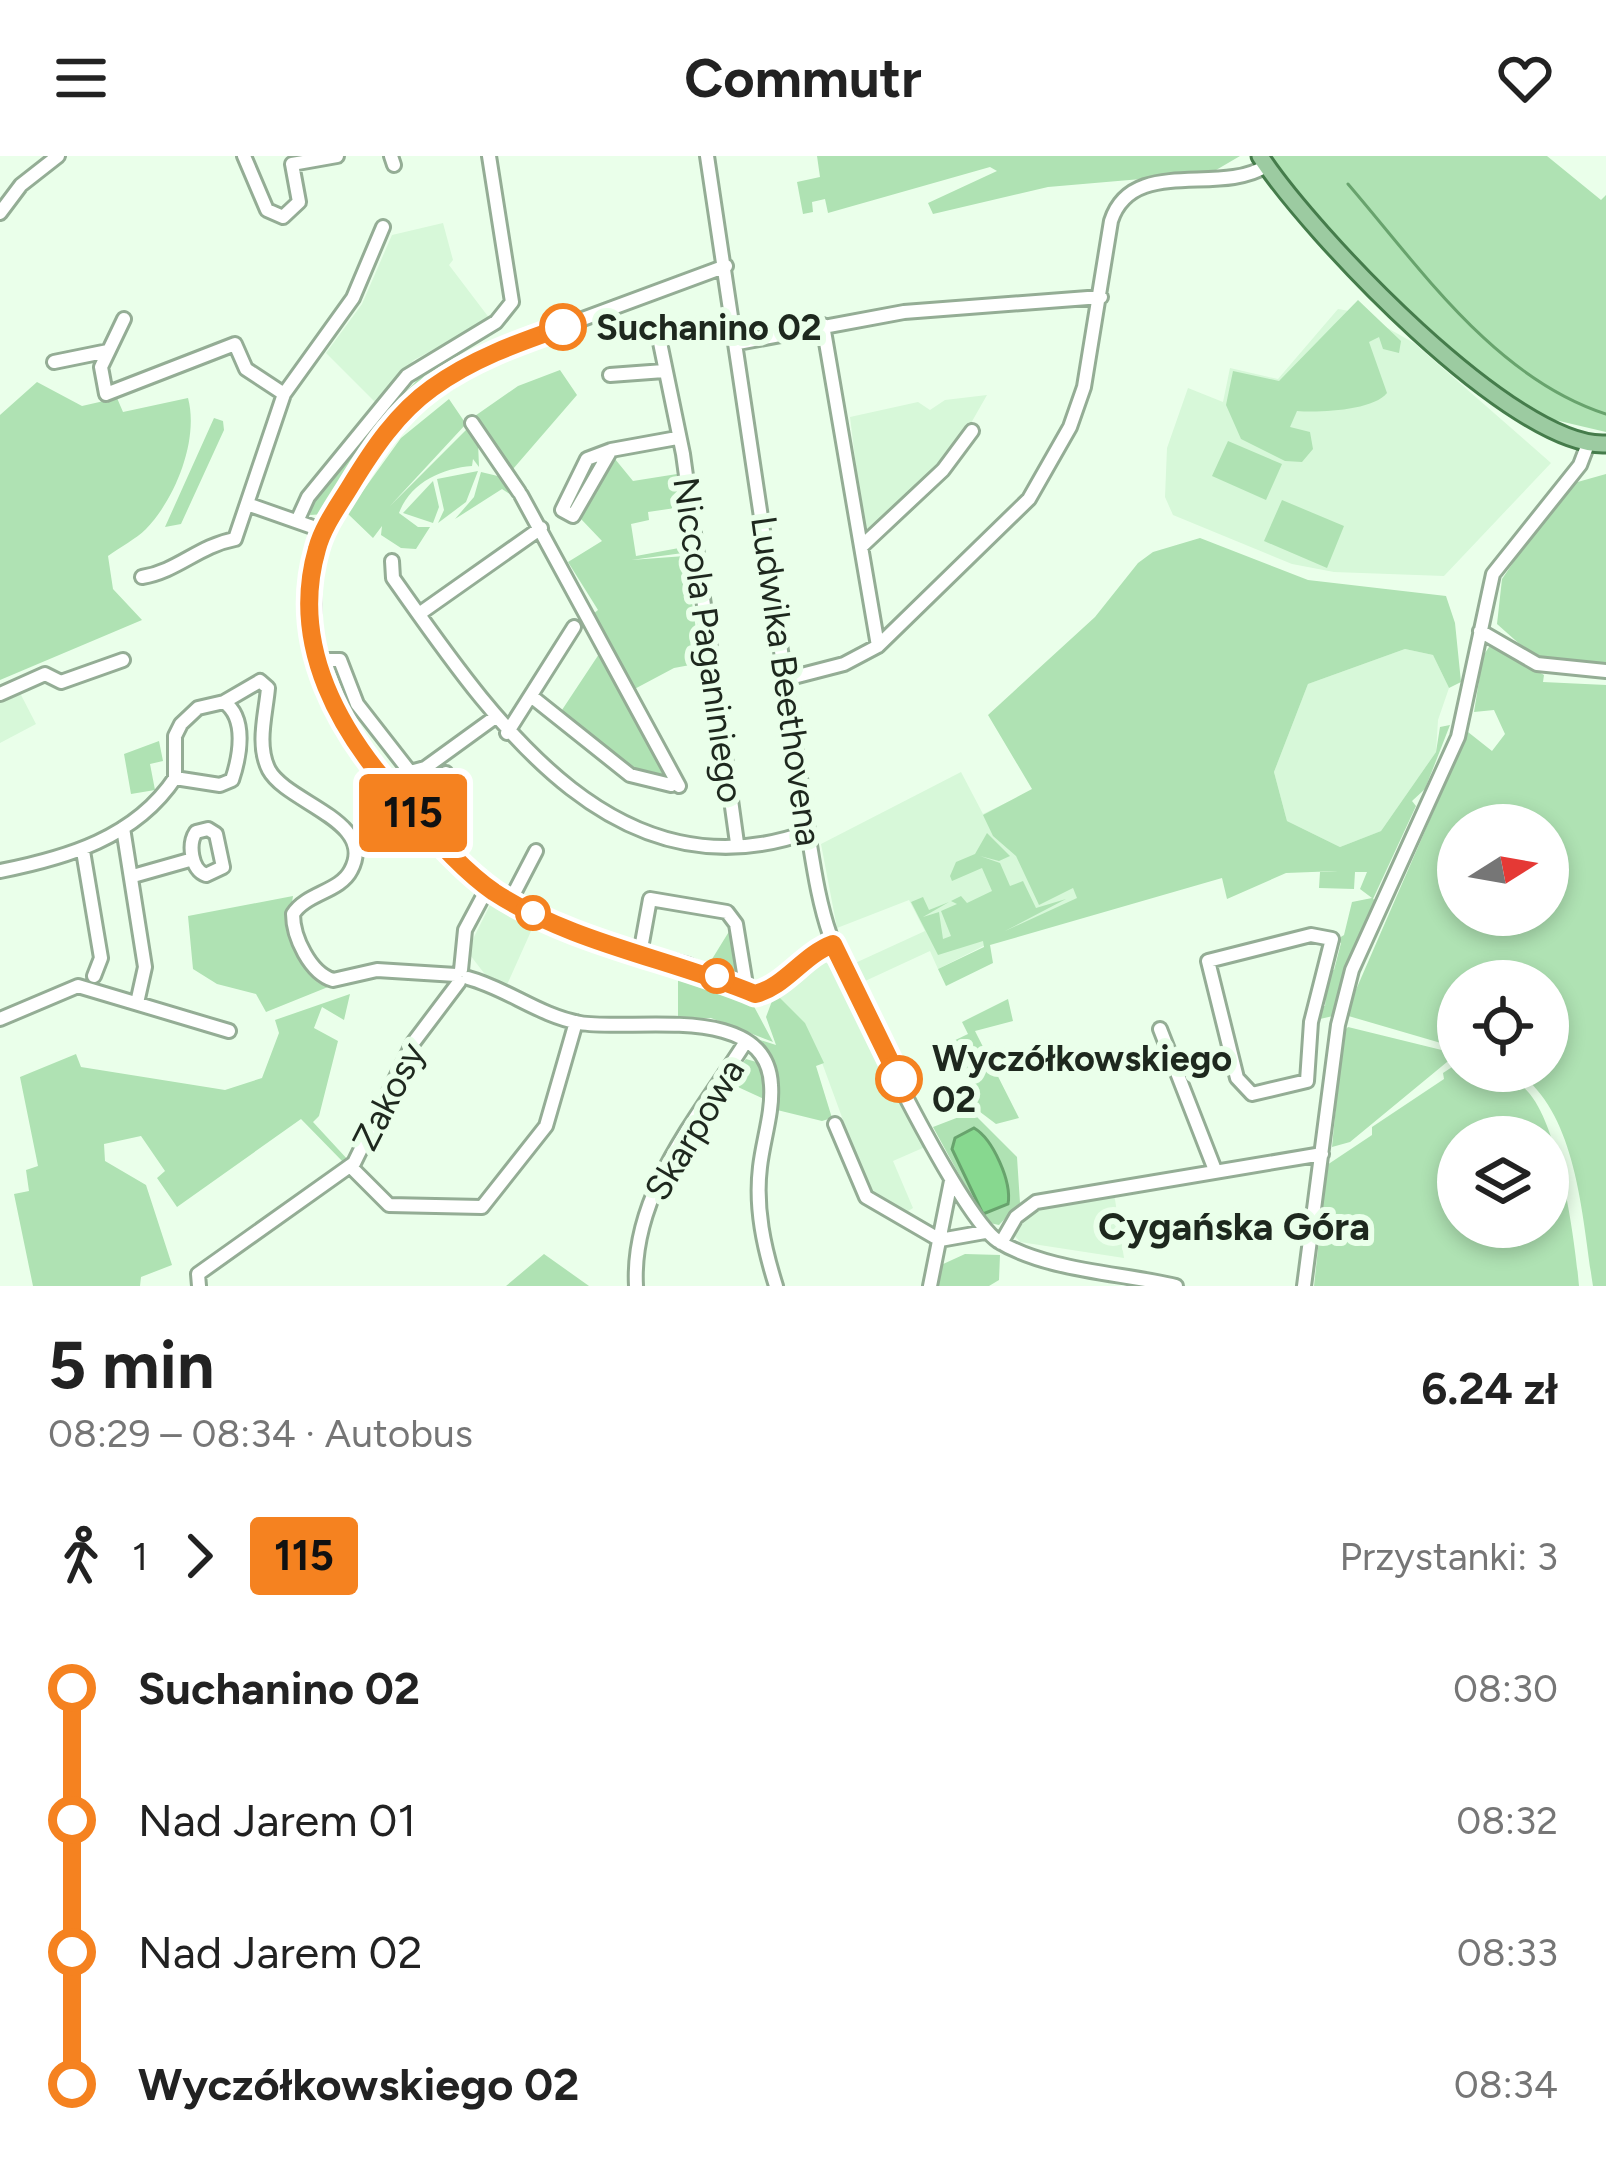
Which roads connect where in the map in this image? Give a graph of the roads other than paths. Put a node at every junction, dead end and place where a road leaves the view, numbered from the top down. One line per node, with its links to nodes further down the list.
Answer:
1 (58, 156): 7 (street)
2 (244, 156): 3 (street)
3 (337, 156)
4 (489, 156): 26 (street)
5 (706, 156): 9 (street, Ludwika Beethovena)
6 (1263, 161): 10 (street); 23 (main road)
7 (0, 213)
8 (383, 227): 19 (street)
9 (726, 266): 14 (street, Ludwika Beethovena); 28 (street)
10 (1101, 296): 12 (street); 35 (street)
11 (124, 319): 15 (street)
12 (823, 326): 14 (street); 29 (street)
13 (657, 328): 17 (street, Niccola Paganiniego)
14 (738, 343): 39 (street, Ludwika Beethovena)
15 (108, 351): 16 (street); 19 (street)
16 (54, 362)
17 (664, 371): 18 (street); 22 (street, Niccola Paganiniego)
18 (610, 375)
19 (284, 394): 24 (street)
20 (472, 423): 27 (street)
21 (972, 431): 29 (street)
22 (677, 438): 25 (street, Niccola Paganiniego); 50 (street, Niccola Paganiniego)
23 (1597, 444): 34 (street)
24 (248, 504): 26 (street); 31 (street)
25 (560, 507)
26 (298, 519): 28 (street)
27 (542, 528): 32 (street); 41 (street)
28 (324, 531): 37 (street)
29 (862, 546): 35 (street)
30 (392, 561): 32 (street)
31 (142, 577)
32 (418, 614): 43 (street)
33 (574, 627): 41 (street)
34 (1480, 631): 38 (street); 71 (street)
35 (878, 646): 39 (street)
36 (123, 660): 40 (street)
37 (317, 660): 43 (street); 47 (street)
38 (1606, 670)
39 (787, 679): 49 (street, Ludwika Beethovena)
40 (0, 694)
41 (531, 696): 44 (street)
42 (224, 702): 46 (street); 46 (street); 62 (street)
43 (494, 718): 44 (street)
44 (507, 733): 50 (street)
45 (446, 773): 47 (street)
46 (175, 778): 48 (street)
47 (411, 811): 56 (street)
48 (123, 828): 51 (street); 55 (street)
49 (808, 832): 50 (street); 59 (street, Ludwika Beethovena)
50 (737, 843)
51 (83, 850): 54 (street); 61 (street)
52 (536, 851): 57 (street)
53 (193, 859): 55 (street)
54 (0, 871)
55 (133, 876): 64 (street)
56 (488, 887): 57 (street); 62 (street)
57 (510, 901): 60 (street)
58 (1332, 939): 58 (street)
59 (833, 944): 63 (street); 74 (street, Ludwika Beethovena)
60 (640, 954): 63 (street); 63 (street)
61 (94, 976)
62 (461, 976): 66 (street); 72 (street, Zakosy)
63 (748, 991)
64 (137, 1003): 65 (street); 68 (street)
65 (0, 1019)
66 (576, 1022): 69 (street); 72 (street)
67 (1160, 1029): 73 (street)
68 (229, 1031)
69 (745, 1043): 83 (street, Skarpowa); 84 (street)
70 (836, 1124): 79 (street)
71 (1322, 1154): 73 (street); 86 (street)
72 (350, 1166): 82 (street, Zakosy)
73 (1214, 1170): 80 (street)
74 (951, 1180): 75 (street, Ludwika Beethovena); 76 (street)
75 (970, 1214): 76 (street); 77 (street); 78 (street, Ludwika Beethovena)
76 (944, 1220): 79 (street)
77 (962, 1232): 78 (street); 79 (street)
78 (986, 1232): 80 (street, Ludwika Beethovena)
79 (940, 1240): 85 (street)
80 (1001, 1243): 81 (street)
81 (1167, 1285)
82 (199, 1286)
83 (636, 1286)
84 (776, 1286)
85 (930, 1286)
86 (1304, 1286)

